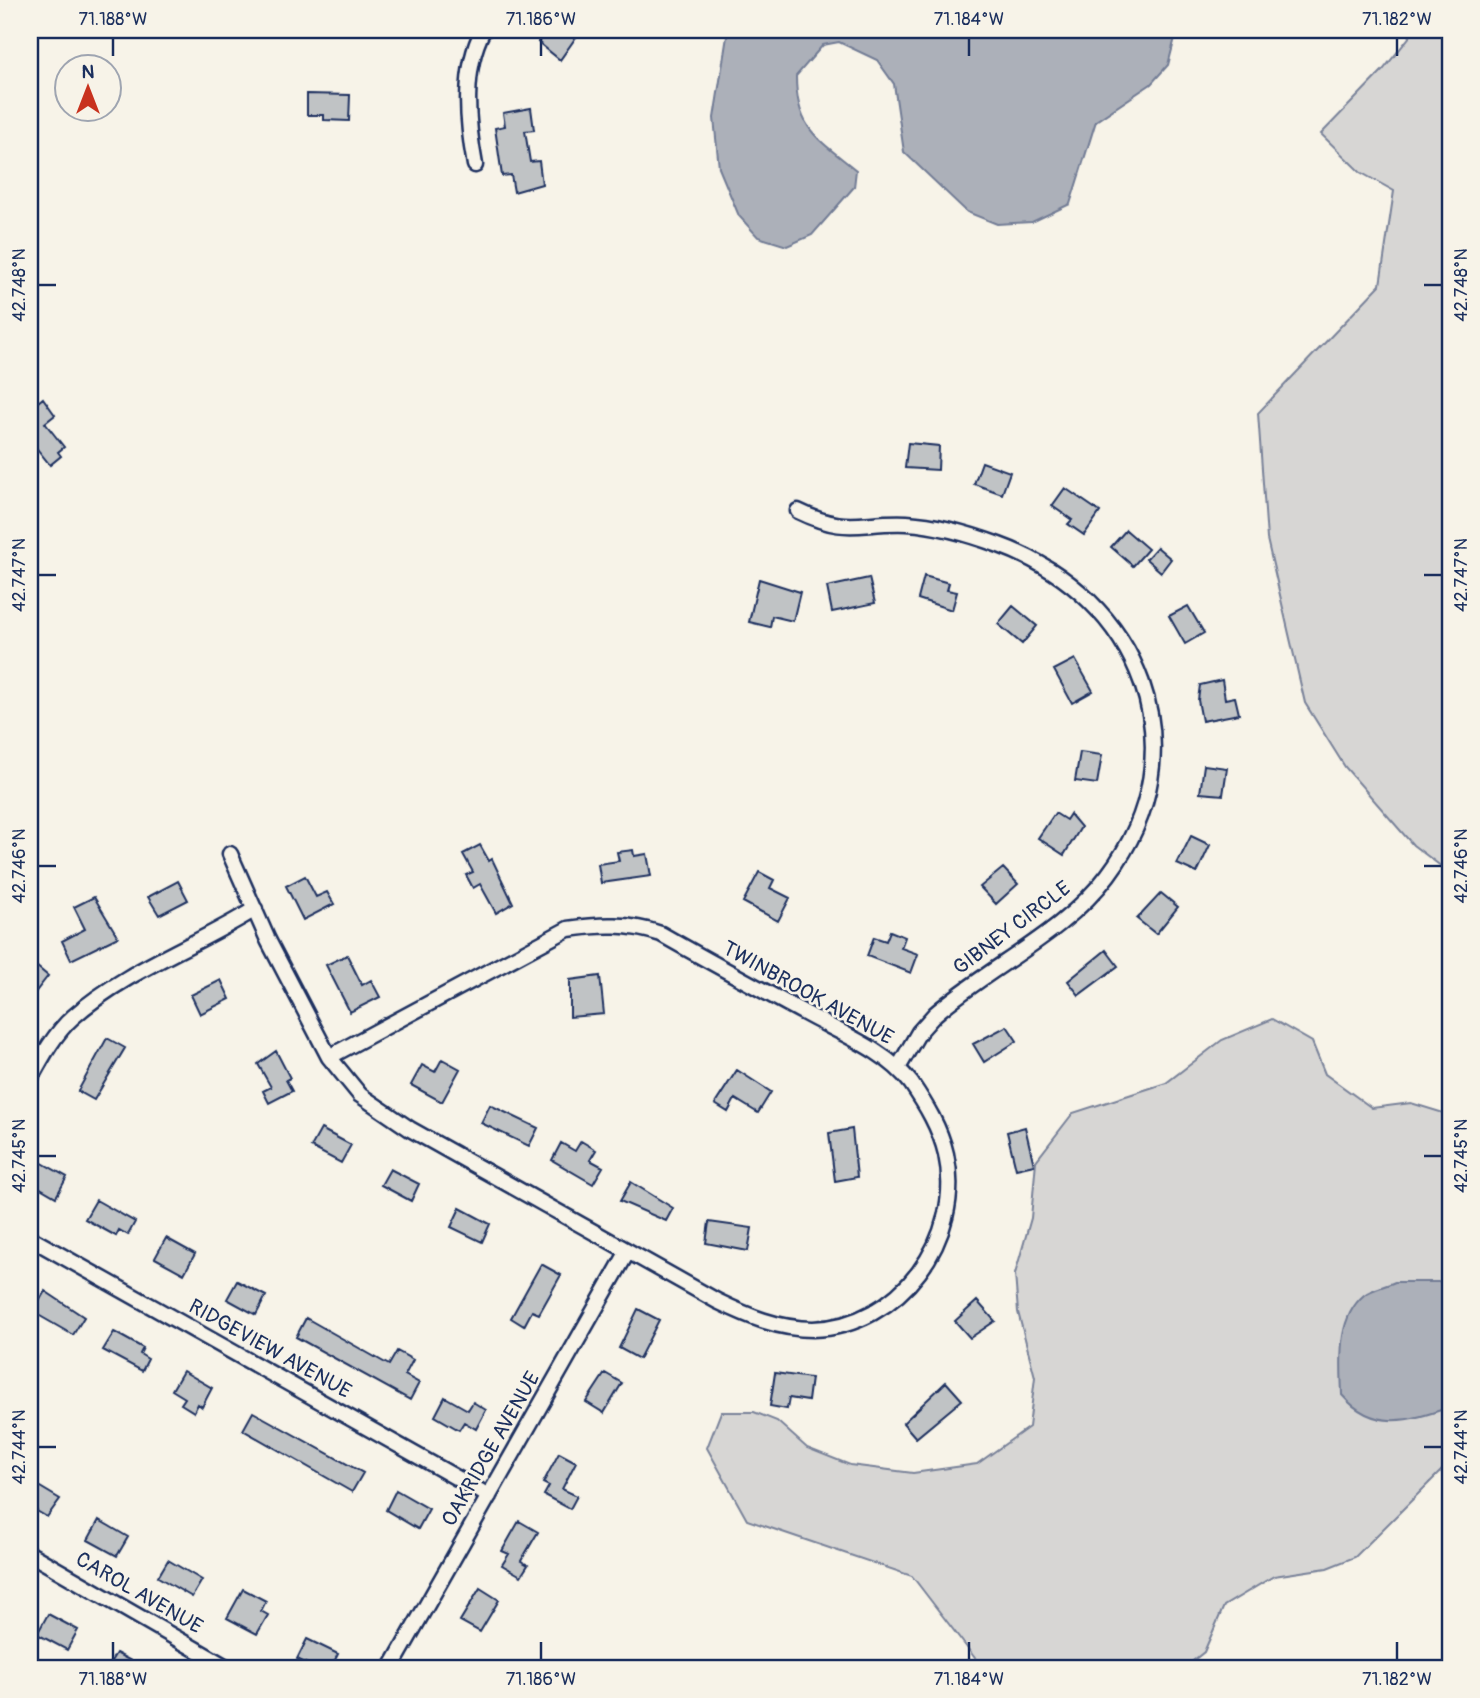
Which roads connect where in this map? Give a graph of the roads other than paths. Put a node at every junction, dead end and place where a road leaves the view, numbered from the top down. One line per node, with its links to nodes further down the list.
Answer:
1 (483, 30): 2 (street)
2 (475, 165)
3 (798, 511): 7 (street, GIBNEY CIRCLE)
4 (230, 854): 5 (street, TWINBROOK AVENUE)
5 (256, 909): 6 (street, TWINBROOK AVENUE); 8 (street)
6 (329, 1057): 7 (street, TWINBROOK AVENUE); 10 (street, TWINBROOK AVENUE)
7 (898, 1068): 10 (street, TWINBROOK AVENUE)
8 (30, 1079)
9 (30, 1238): 11 (street, RIDGEVIEW AVENUE)
10 (628, 1251): 11 (street, OAKRIDGE AVENUE)
11 (489, 1496): 14 (street, OAKRIDGE AVENUE)
12 (30, 1554): 13 (street, CAROL AVENUE)
13 (228, 1668)
14 (391, 1668)

